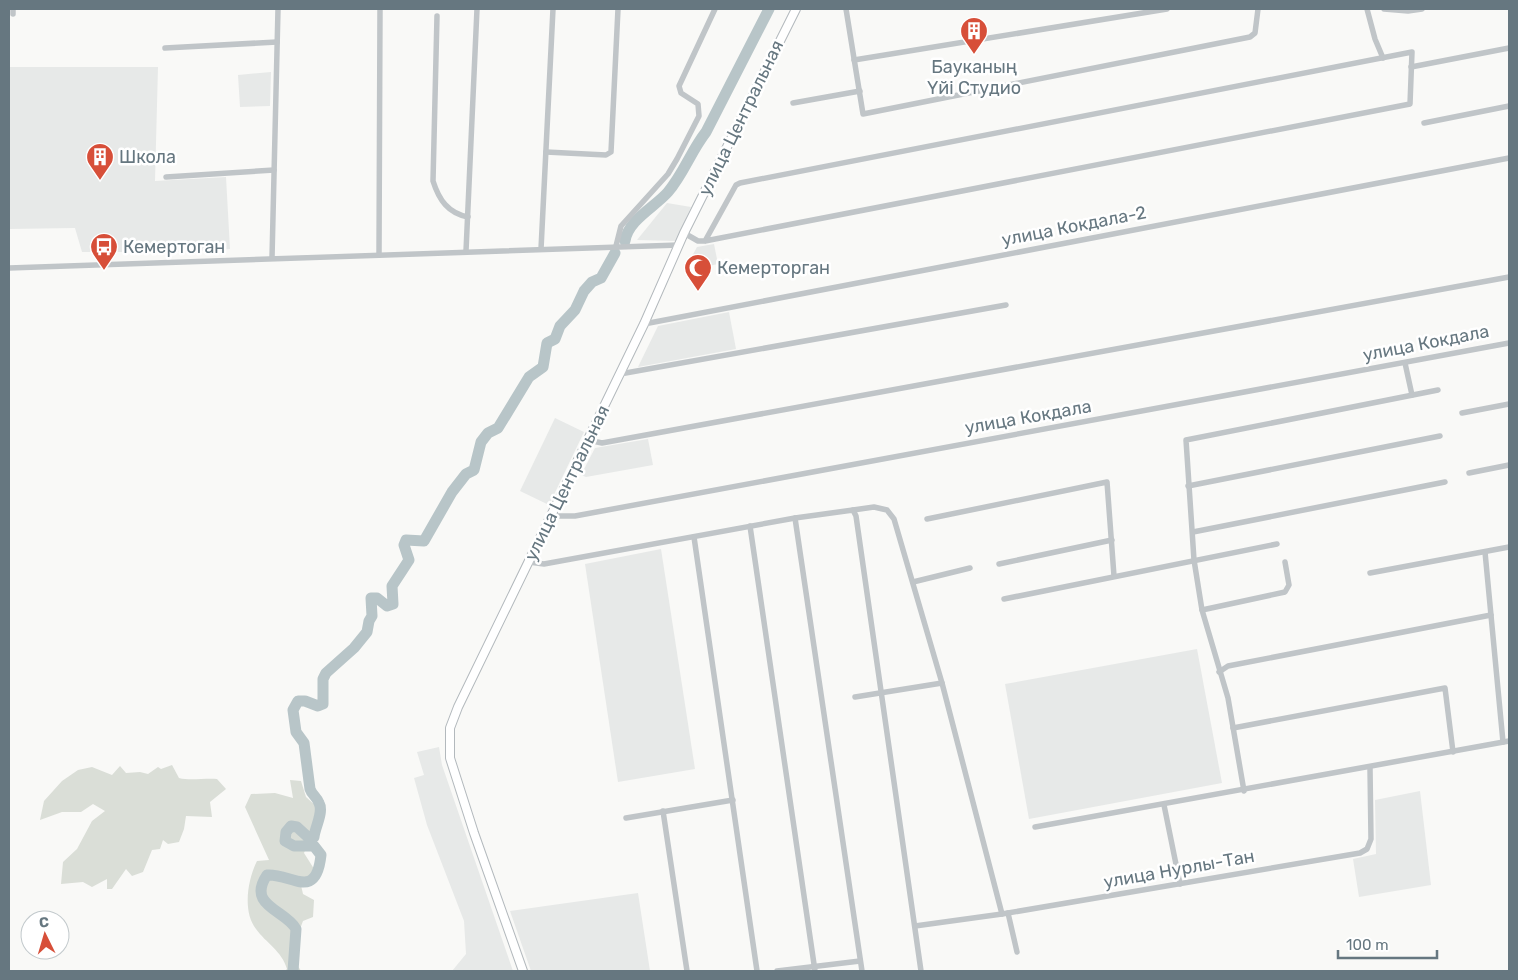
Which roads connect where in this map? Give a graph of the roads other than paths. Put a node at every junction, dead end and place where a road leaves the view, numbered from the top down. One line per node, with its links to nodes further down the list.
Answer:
1 (278, 9): 15 (street)
2 (380, 9): 36 (street)
3 (477, 9): 29 (street)
4 (553, 9): 25 (street)
5 (618, 9): 25 (street)
6 (715, 9): 33 (street)
7 (796, 9): 30 (main road, улица Центральная)
8 (843, 9): 19 (street)
9 (1167, 9): 19 (street)
10 (1258, 9): 21 (street)
11 (1367, 9): 18 (street)
12 (1384, 9): 13 (street)
13 (1422, 9)
14 (437, 16): 29 (street)
15 (278, 42): 16 (street); 27 (street)
16 (165, 48)
17 (1509, 48): 20 (street)
18 (1383, 58): 20 (street); 31 (street)
19 (854, 60): 21 (street)
20 (1411, 67): 31 (street)
21 (860, 91): 22 (street)
22 (793, 103)
23 (1509, 106): 24 (street)
24 (1424, 123)
25 (546, 152): 34 (street)
26 (1509, 158): 41 (street, улица Кокдала-2)
27 (274, 170): 28 (street); 37 (street)
28 (166, 177)
29 (468, 217): 35 (street)
30 (684, 233): 31 (street); 32 (main road, улица Центральная)
31 (705, 241)
32 (679, 245): 33 (street); 41 (main road, улица Центральная)
33 (616, 246): 34 (street)
34 (541, 249): 35 (street)
35 (466, 251): 36 (street)
36 (379, 254): 37 (street)
37 (272, 258): 38 (street)
38 (9, 268)
39 (1509, 277): 50 (street)
40 (1006, 305): 44 (street)
41 (644, 324): 44 (main road, улица Центральная)
42 (1509, 343): 43 (street, улица Кокдала)
43 (1405, 363): 46 (street); 56 (street, улица Кокдала)
44 (620, 374): 50 (main road, улица Центральная)
45 (1438, 390): 46 (street)
46 (1412, 395): 54 (street)
47 (1509, 404): 48 (street)
48 (1462, 413)
49 (1440, 436): 54 (street)
50 (588, 440): 56 (main road, улица Центральная)
51 (1509, 465): 52 (street)
52 (1469, 473)
53 (1445, 482): 60 (street)
54 (1188, 486): 60 (street)
55 (853, 510): 57 (street); 73 (street); 79 (street)
56 (552, 516): 67 (main road, улица Центральная)
57 (795, 518): 59 (street); 95 (street)
58 (926, 519): 62 (street)
59 (750, 526): 61 (street); 96 (street)
60 (1193, 532): 66 (street)
61 (694, 536): 67 (street); 86 (street)
62 (1112, 540): 69 (street); 72 (street)
63 (1277, 544): 66 (street)
64 (1509, 547): 65 (street)
65 (1485, 552): 71 (street); 76 (street)
66 (1194, 560): 72 (street); 75 (street)
67 (529, 562): 97 (main road, улица Центральная)
68 (1285, 562): 75 (street)
69 (999, 564)
70 (970, 568): 73 (street)
71 (1370, 573)
72 (1114, 576): 74 (street)
73 (913, 582): 78 (street)
74 (1004, 599)
75 (1202, 610): 77 (street)
76 (1491, 614): 77 (street); 82 (street)
77 (1219, 672): 81 (street)
78 (942, 683): 79 (street); 92 (street)
79 (881, 692): 80 (street); 93 (street)
80 (855, 697)
81 (1233, 728): 83 (street); 85 (street)
82 (1506, 742): 83 (street)
83 (1453, 752): 84 (street)
84 (1370, 768): 85 (street); 91 (street, улица Нурлы-Тан)
85 (1244, 791): 87 (street)
86 (733, 800): 88 (street); 99 (street)
87 (1164, 805): 90 (street); 91 (street)
88 (663, 811): 89 (street); 98 (street)
89 (626, 818)
90 (1036, 827)
91 (1180, 884): 92 (street, улица Нурлы-Тан)
92 (1005, 914): 93 (street, улица Нурлы-Тан); 94 (street)
93 (915, 926): 102 (street)
94 (1017, 952)
95 (860, 961): 96 (street); 101 (street)
96 (815, 969): 100 (street)
97 (523, 971)
98 (687, 971)
99 (757, 971)
100 (777, 971)
101 (862, 971)
102 (921, 971)

